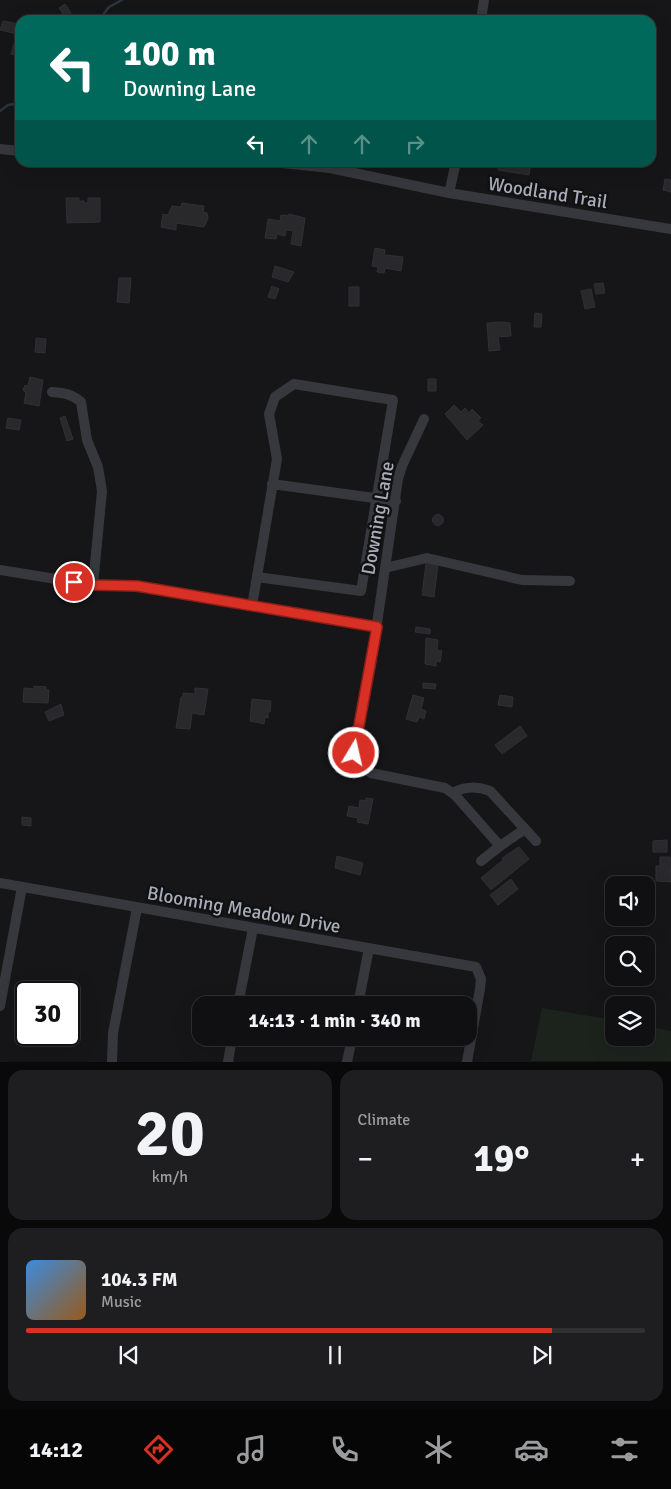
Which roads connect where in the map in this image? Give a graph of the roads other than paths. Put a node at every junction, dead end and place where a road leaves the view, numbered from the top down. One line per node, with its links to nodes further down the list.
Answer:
1 (484, 0): 2 (street)
2 (482, 15)
3 (0, 149): 4 (street)
4 (15, 150)
5 (320, 167): 7 (street, Woodland Trail)
6 (455, 167): 7 (street)
7 (449, 193): 8 (street, Woodland Trail)
8 (671, 229)
9 (52, 392): 18 (street)
10 (424, 419): 13 (street, Downing Lane)
11 (272, 484): 12 (street); 12 (street); 16 (street)
12 (377, 498): 13 (street); 16 (street)
13 (396, 501): 14 (street, Downing Lane)
14 (385, 568): 17 (street); 20 (street, Downing Lane)
15 (0, 570): 18 (street)
16 (257, 577): 19 (street)
17 (570, 581)
18 (93, 585): 19 (street)
19 (252, 606): 20 (street)
20 (377, 627): 21 (street, Downing Lane)
21 (453, 793): 22 (street); 24 (street)
22 (525, 829): 23 (street); 24 (street)
23 (536, 841)
24 (500, 846): 25 (street)
25 (481, 861)
26 (0, 883): 27 (street, Blooming Meadow Drive)
27 (22, 887): 28 (street, Blooming Meadow Drive); 33 (street)
28 (137, 908): 29 (street, Blooming Meadow Drive); 36 (street)
29 (252, 928): 30 (street, Blooming Meadow Drive); 31 (street)
30 (369, 948): 32 (street); 39 (street, Blooming Meadow Drive)
31 (240, 996)
32 (360, 996)
33 (0, 1006)
34 (231, 1046): 37 (street)
35 (350, 1046): 38 (street)
36 (112, 1062)
37 (228, 1062)
38 (347, 1062)
39 (467, 1062)

